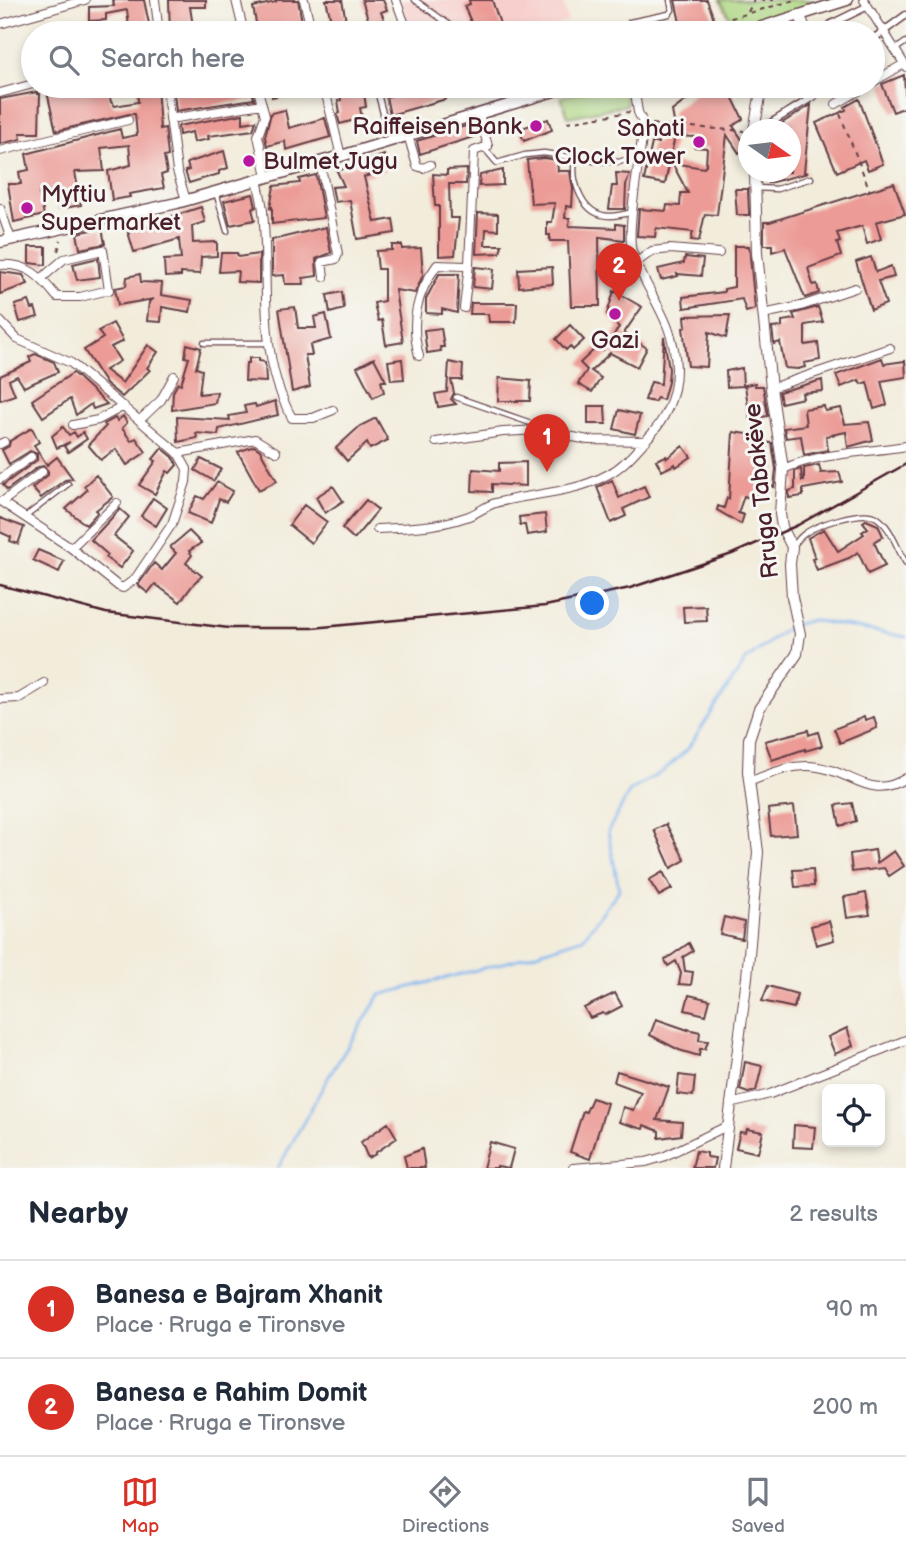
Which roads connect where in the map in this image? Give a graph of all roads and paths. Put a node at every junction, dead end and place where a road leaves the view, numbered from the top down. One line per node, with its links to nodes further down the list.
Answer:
1 (85, 0): 13 (street)
2 (155, 0): 19 (street)
3 (236, 0): 20 (street)
4 (304, 0): 21 (street)
5 (396, 0): 22 (street)
6 (415, 0): 23 (lane)
7 (670, 0): 24 (lane)
8 (754, 0): 16 (path)
9 (760, 0): 10 (path)
10 (775, 0): 15 (path)
11 (795, 0): 15 (path)
12 (844, 0): 18 (main road)
13 (70, 2): 30 (street)
14 (866, 3): 28 (street); 29 (street)
15 (777, 5): 16 (path)
16 (747, 14): 25 (path)
17 (906, 15): 31 (street)
18 (800, 16): 26 (main road); 27 (street)
19 (158, 21)
20 (241, 21)
21 (309, 21)
22 (404, 21)
23 (446, 21)
24 (635, 21)
25 (721, 21)
26 (783, 21)
27 (802, 21)
28 (836, 21)
29 (877, 21)
30 (0, 24)
31 (885, 29)
32 (885, 33): 34 (street)
33 (906, 42): 34 (lane)
34 (895, 49): 35 (street)
35 (905, 66): 36 (street)
36 (885, 76)
37 (21, 87): 38 (street)
38 (0, 93)
39 (167, 98): 52 (street)
40 (260, 98): 48 (street)
41 (327, 98): 64 (street)
42 (379, 98): 60 (lane)
43 (526, 98): 51 (main road)
44 (636, 98): 50 (street)
45 (760, 98): 53 (street)
46 (811, 98): 54 (street)
47 (846, 98): 49 (street)
48 (262, 104): 52 (street); 68 (street)
49 (836, 104): 73 (path)
50 (638, 112): 56 (path); 57 (street)
51 (479, 114): 59 (main road); 61 (street)
52 (170, 119): 74 (street)
53 (758, 119)
54 (775, 119)
55 (128, 120): 62 (street)
56 (567, 122)
57 (644, 125): 58 (path); 63 (street)
58 (738, 131)
59 (408, 135): 60 (main road); 67 (street)
60 (390, 141): 64 (main road)
61 (485, 149): 65 (lane); 81 (street)
62 (0, 151)
63 (641, 155): 65 (lane); 76 (street)
64 (341, 156): 66 (main road)
65 (575, 159): 76 (lane)
66 (320, 162): 68 (main road); 83 (street)
67 (430, 165)
68 (262, 178): 72 (main road); 90 (street)
69 (811, 178): 71 (lane)
70 (755, 182): 71 (street, Rruga Tabakëve)
71 (755, 188): 87 (street, Rruga Tabakëve)
72 (216, 191): 74 (main road); 77 (lane)
73 (870, 191)
74 (186, 200): 78 (main road)
75 (0, 208): 78 (street)
76 (634, 212): 80 (street)
77 (227, 231)
78 (5, 241)
79 (719, 253): 80 (street)
80 (637, 262): 101 (street)
81 (469, 264): 86 (street); 92 (street)
82 (0, 265): 84 (street)
83 (324, 277)
84 (41, 278): 84 (street)
85 (855, 288): 87 (street)
86 (464, 308)
87 (763, 314): 94 (street, Rruga Tabakëve)
88 (0, 321): 96 (street)
89 (204, 343): 90 (lane)
90 (268, 343): 97 (street)
91 (890, 348): 94 (street)
92 (419, 356)
93 (174, 376): 98 (street)
94 (771, 388): 107 (street, Rruga Tabakëve)
95 (456, 397): 100 (lane)
96 (124, 406): 98 (street); 99 (street)
97 (333, 410)
98 (140, 420): 105 (street)
99 (73, 425)
100 (539, 430): 101 (street); 102 (street)
101 (646, 441): 114 (street)
102 (436, 442)
103 (906, 446): 107 (street)
104 (276, 452): 105 (street)
105 (178, 453): 116 (street)
106 (31, 457): 109 (street)
107 (783, 469): 115 (street, Rruga Tabakëve)
108 (41, 472): 111 (street)
109 (0, 479)
110 (68, 484): 113 (lane)
111 (1, 502): 113 (street)
112 (117, 503): 116 (street)
113 (25, 517): 116 (street)
114 (377, 529)
115 (792, 547): 117 (lane); 121 (street, Rruga Tabakëve)
116 (71, 548)
117 (906, 563)
118 (44, 683): 119 (street)
119 (0, 699)
120 (906, 778): 121 (street)
121 (749, 782): 123 (street, Rruga Tabakëve)
122 (906, 1040): 123 (street)
123 (730, 1104): 124 (street, Rruga Tabakëve)
124 (727, 1126): 125 (street); 126 (street, Rruga Tabakëve)
125 (573, 1168)
126 (723, 1168)

